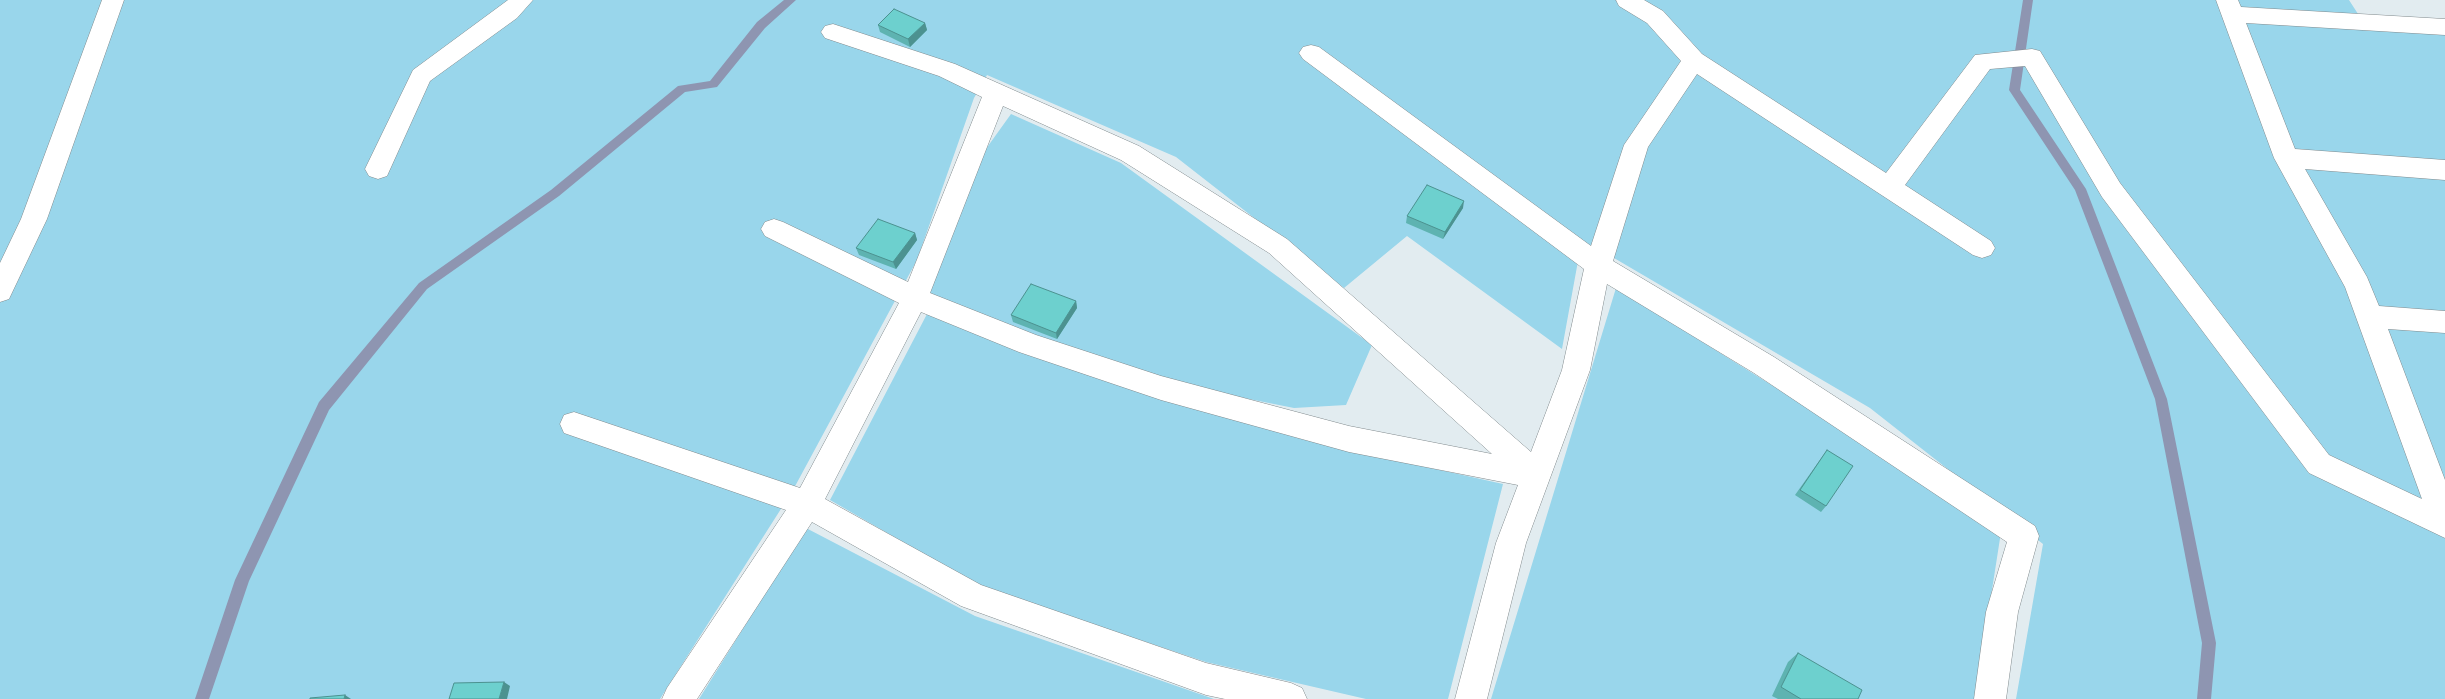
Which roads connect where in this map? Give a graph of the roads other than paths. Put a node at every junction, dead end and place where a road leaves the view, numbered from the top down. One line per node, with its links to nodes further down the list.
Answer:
1 (113, 0): 17 (lane)
2 (522, 0): 11 (lane)
3 (1627, 0): 8 (lane)
4 (2229, 7): 5 (lane); 10 (lane)
5 (2445, 27)
6 (833, 32): 9 (lane)
7 (1311, 53): 16 (lane)
8 (1694, 60): 13 (lane); 16 (lane)
9 (996, 93): 18 (lane); 22 (lane)
10 (2286, 158): 12 (lane); 19 (lane)
11 (378, 169)
12 (2445, 170)
13 (1890, 188): 15 (lane); 25 (lane)
14 (774, 229): 18 (lane)
15 (1982, 248)
16 (1598, 265): 22 (lane); 29 (lane)
17 (0, 292)
18 (915, 298): 22 (lane); 23 (lane)
19 (2370, 316): 20 (lane); 24 (lane)
20 (2445, 322)
21 (574, 424): 23 (lane)
22 (1536, 475): 28 (lane)
23 (807, 504): 26 (lane); 27 (lane)
24 (2445, 520)
25 (2445, 524)
26 (678, 699)
27 (1292, 699)
28 (1471, 699)
29 (1990, 699)

